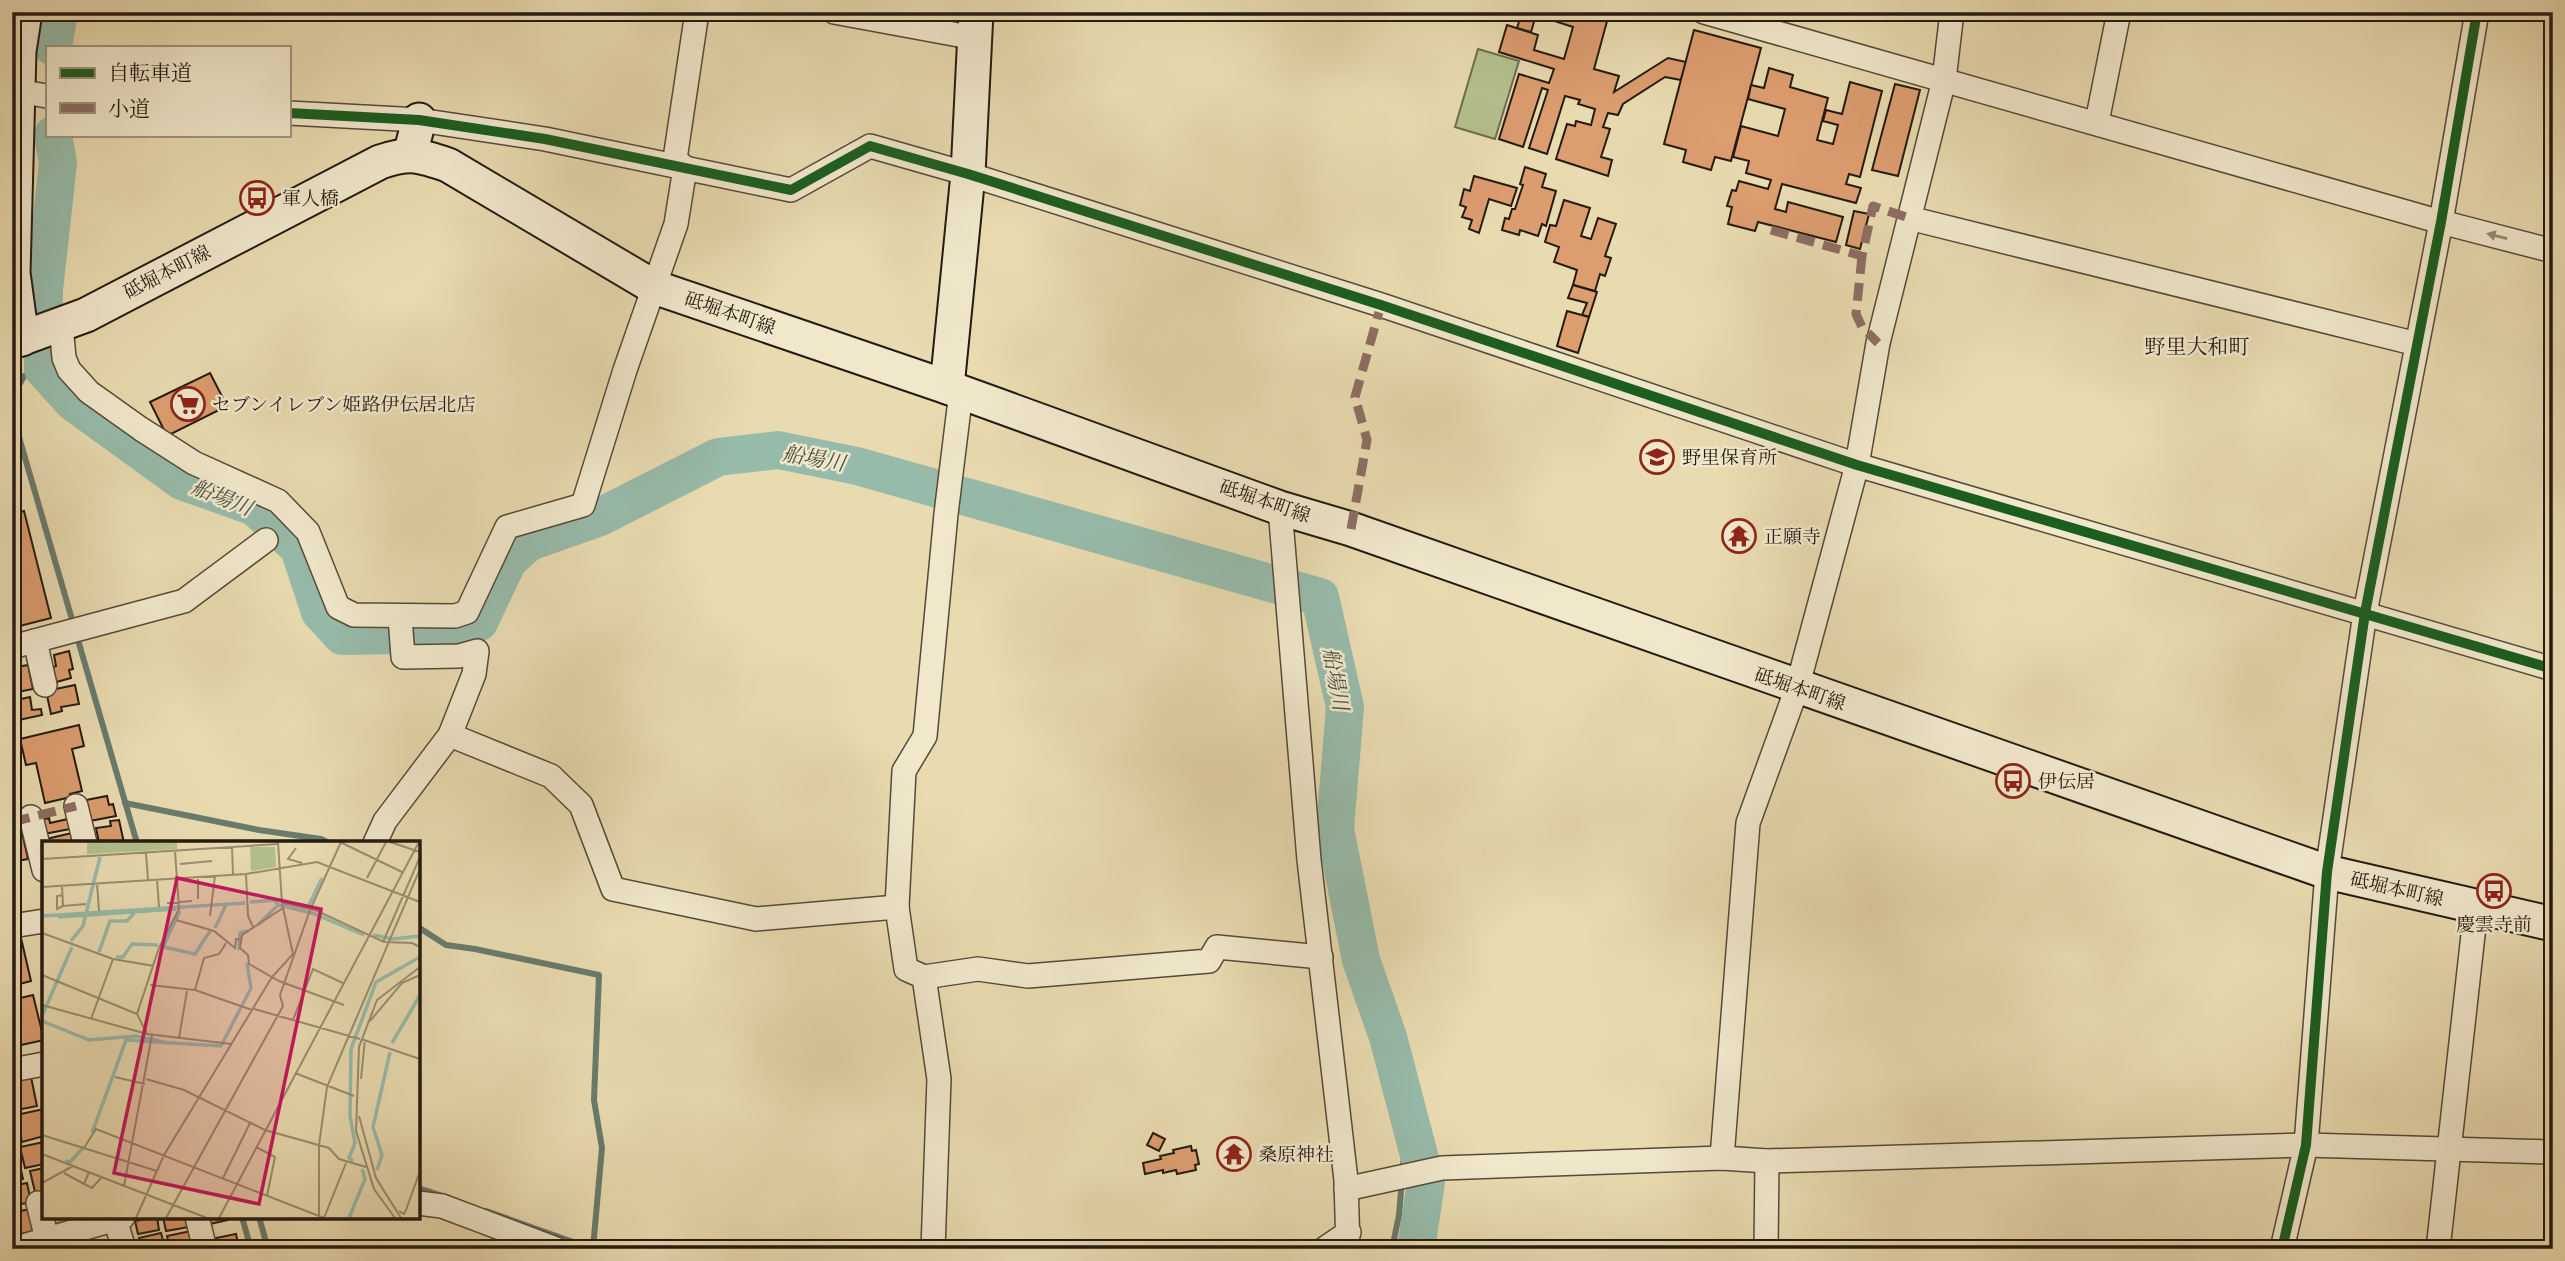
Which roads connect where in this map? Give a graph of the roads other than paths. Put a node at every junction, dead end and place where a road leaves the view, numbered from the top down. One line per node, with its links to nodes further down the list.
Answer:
1 (25, 12): 10 (main road)
2 (697, 12): 15 (street)
3 (834, 12): 8 (street)
4 (1704, 12): 9 (street)
5 (1952, 12): 9 (street)
6 (2119, 12): 13 (street)
7 (2477, 12): 18 (street)
8 (975, 25): 16 (main road)
9 (1944, 80): 13 (street); 17 (street)
10 (27, 92): 21 (main road)
11 (290, 113): 12 (street)
12 (419, 120): 14 (main road); 15 (street)
13 (2098, 122): 18 (street)
14 (410, 156): 20 (main road, 砥堀本町線); 21 (main road, 砥堀本町線)
15 (685, 168): 16 (street); 20 (street)
16 (968, 174): 23 (main road); 24 (street)
17 (1909, 218): 22 (street); 24 (street)
18 (2441, 222): 19 (street, one-way to 18); 22 (street)
19 (2553, 251)
20 (654, 287): 23 (main road, 砥堀本町線); 28 (street)
21 (35, 334): 28 (street)
22 (2417, 344): 27 (street)
23 (954, 390): 25 (main road, 砥堀本町線); 41 (street)
24 (1857, 465): 27 (street); 33 (street)
25 (1280, 508): 33 (main road, 砥堀本町線); 46 (street)
26 (265, 540): 29 (street)
27 (2365, 613): 31 (street); 40 (street)
28 (400, 617): 34 (street)
29 (35, 641): 30 (street); 32 (street)
30 (12, 647)
31 (2553, 669)
32 (45, 685)
33 (1797, 688): 40 (main road, 砥堀本町線); 53 (street)
34 (450, 736): 38 (street); 41 (street)
35 (76, 806): 37 (street)
36 (31, 817): 39 (street)
37 (85, 841)
38 (376, 841)
39 (42, 862)
40 (2327, 873): 42 (main road, 砥堀本町線); 50 (street)
41 (897, 907): 47 (street)
42 (2476, 908): 44 (main road, 砥堀本町線); 51 (street)
43 (42, 921): 45 (street)
44 (2553, 924)
45 (12, 926)
46 (1321, 957): 47 (street); 55 (street)
47 (924, 977): 66 (street)
48 (42, 1064): 49 (street)
49 (12, 1070)
50 (2306, 1145): 51 (street); 54 (street); 69 (street)
51 (2448, 1149): 52 (street); 70 (street)
52 (2553, 1152)
53 (1722, 1158): 54 (street); 55 (street)
54 (1767, 1161): 68 (street)
55 (1346, 1189): 61 (street)
56 (38, 1203): 60 (street)
57 (420, 1203): 65 (street)
58 (198, 1219): 64 (street)
59 (107, 1220): 60 (street); 63 (street)
60 (47, 1239): 62 (street)
61 (1348, 1240): 67 (street)
62 (13, 1249)
63 (124, 1249)
64 (205, 1249)
65 (555, 1249)
66 (933, 1249)
67 (1324, 1249)
68 (1766, 1249)
69 (2282, 1249)
70 (2438, 1249)

